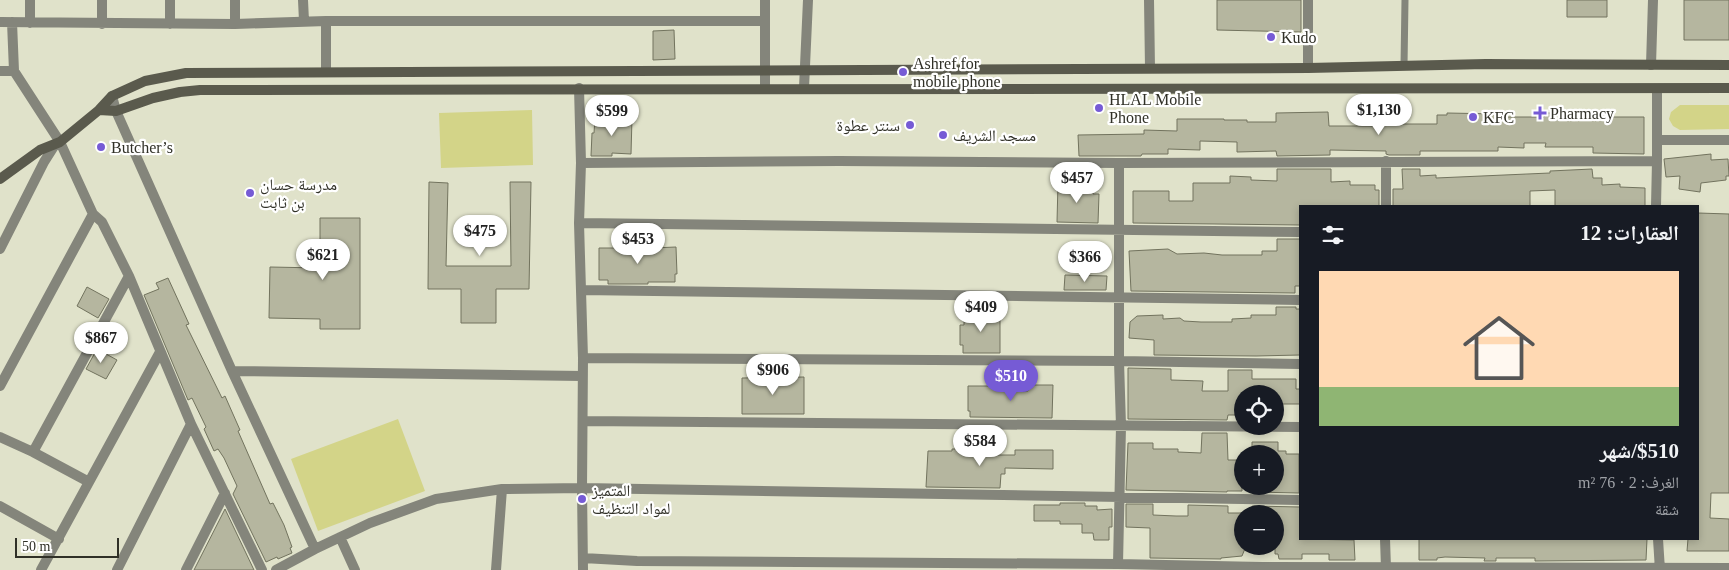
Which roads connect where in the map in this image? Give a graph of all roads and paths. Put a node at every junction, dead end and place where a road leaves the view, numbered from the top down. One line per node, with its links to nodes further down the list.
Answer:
1 (30, 0): 17 (street)
2 (102, 0): 18 (street)
3 (170, 0): 19 (street)
4 (235, 0): 20 (street)
5 (303, 0): 12 (street)
6 (765, 0): 14 (street)
7 (808, 0): 26 (street)
8 (1149, 0): 24 (street)
9 (1308, 0): 25 (street)
10 (1405, 0): 23 (lane)
11 (1653, 0): 21 (street)
12 (304, 21): 13 (street); 20 (street)
13 (326, 21): 14 (street); 30 (street)
14 (765, 21): 27 (street)
15 (0, 22): 16 (street)
16 (12, 22): 17 (street); 29 (street)
17 (30, 23): 18 (street)
18 (102, 24): 19 (street)
19 (170, 24): 20 (street)
20 (235, 24)
21 (1651, 65): 22 (street); 23 (street)
22 (1729, 65)
23 (1404, 66): 25 (street)
24 (1150, 68): 25 (street); 26 (street)
25 (1308, 68)
26 (804, 69): 27 (street); 33 (street)
27 (765, 70): 30 (street); 32 (street)
28 (0, 71): 29 (street)
29 (14, 71): 41 (street)
30 (326, 72): 36 (street)
31 (579, 88): 32 (street); 38 (street); 44 (street)
32 (765, 88): 33 (street)
33 (804, 88): 35 (street)
34 (1729, 88): 35 (street)
35 (1657, 89): 39 (street)
36 (112, 96): 37 (street); 38 (street)
37 (98, 110): 38 (street); 41 (street)
38 (116, 111): 62 (street)
39 (1657, 140): 40 (street); 43 (street)
40 (1729, 140)
41 (58, 143): 46 (street); 49 (street); 53 (street)
42 (1386, 161): 43 (street); 45 (street); 47 (street)
43 (1657, 161): 48 (street)
44 (580, 163): 45 (street); 50 (street)
45 (1119, 163): 51 (street)
46 (0, 178)
47 (1386, 205)
48 (1656, 205)
49 (93, 214): 54 (street); 64 (street)
50 (579, 223): 51 (street); 55 (street)
51 (1119, 231): 52 (street); 56 (street)
52 (1299, 232)
53 (0, 249)
54 (129, 276): 58 (street); 70 (street)
55 (582, 290): 56 (street); 59 (street)
56 (1119, 297): 57 (street); 60 (street)
57 (1299, 300)
58 (160, 352): 66 (street); 71 (street)
59 (582, 358): 60 (street); 63 (street)
60 (1119, 361): 61 (street); 67 (street)
61 (1299, 364)
62 (232, 371): 63 (street); 82 (street)
63 (582, 376): 65 (street)
64 (0, 386)
65 (583, 421): 67 (street); 72 (street)
66 (191, 424): 74 (street); 92 (street)
67 (1121, 426): 68 (street); 75 (street)
68 (1299, 427)
69 (0, 437): 70 (street)
70 (33, 452): 71 (street)
71 (89, 482): 79 (street)
72 (582, 488): 73 (street); 75 (street); 83 (street)
73 (502, 489): 78 (street); 97 (street)
74 (225, 492): 93 (street); 94 (street)
75 (1119, 498): 76 (street); 84 (street)
76 (1299, 500)
77 (0, 506): 79 (street)
78 (340, 537): 82 (street); 96 (street)
79 (58, 538): 91 (street)
80 (1385, 540): 86 (street)
81 (1658, 540): 90 (street)
82 (315, 549): 95 (street)
83 (583, 558): 85 (street); 98 (street)
84 (1118, 564): 85 (street); 88 (street)
85 (997, 567)
86 (1386, 568): 88 (street); 89 (street)
87 (1729, 568): 90 (street)
88 (1262, 569)
89 (1531, 569): 90 (street)
90 (1660, 569)
91 (41, 570)
92 (117, 570)
93 (186, 570)
94 (262, 570)
95 (276, 570)
96 (355, 570)
97 (496, 570)
98 (583, 570)

